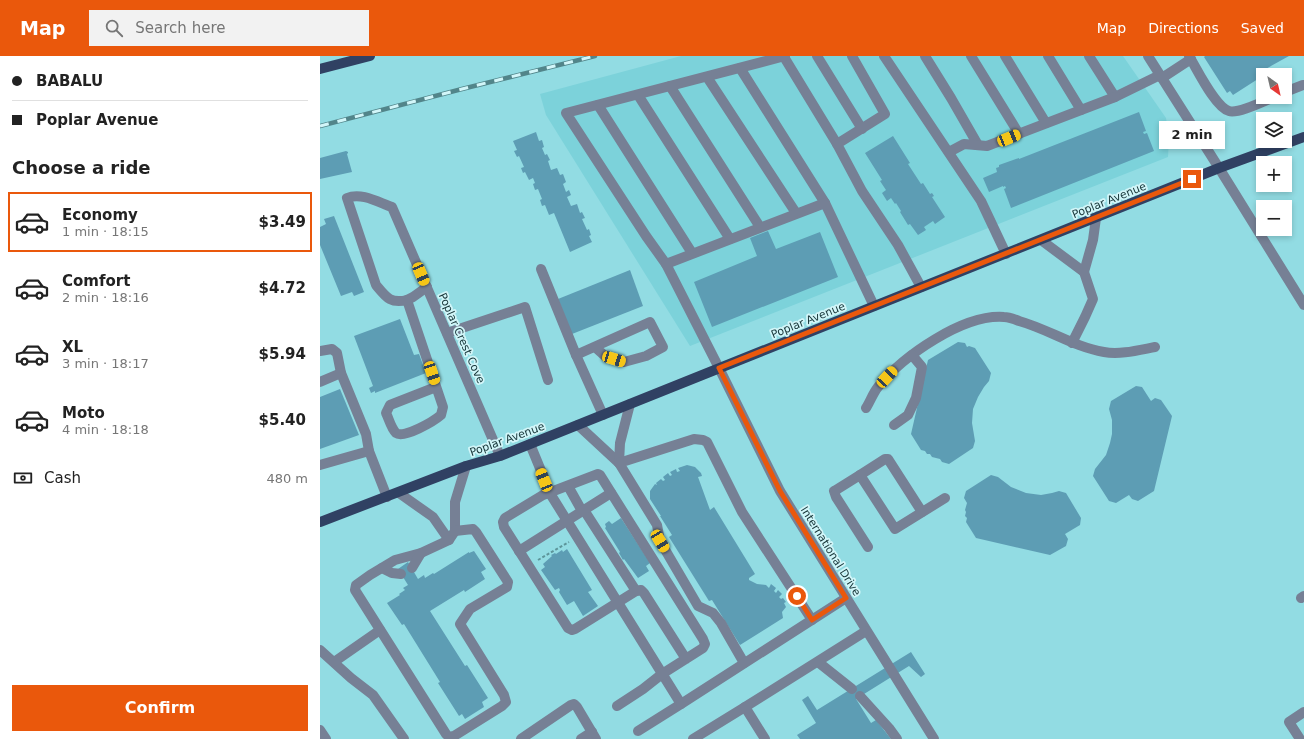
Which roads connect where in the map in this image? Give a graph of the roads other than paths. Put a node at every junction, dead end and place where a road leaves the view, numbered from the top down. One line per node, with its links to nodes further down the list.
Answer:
1 (370, 56): 14 (main road)
2 (785, 56): 13 (street); 29 (street)
3 (817, 56): 26 (street)
4 (852, 56): 26 (street)
5 (884, 56): 31 (street)
6 (925, 56): 30 (street)
7 (970, 56): 27 (street)
8 (1006, 56): 25 (street)
9 (1048, 56): 24 (street)
10 (1089, 56): 21 (street)
11 (1148, 56): 16 (street)
12 (1190, 58): 16 (street); 22 (street)
13 (740, 68): 15 (street); 33 (street)
14 (320, 69)
15 (707, 77): 17 (street); 34 (street)
16 (1161, 77): 21 (street); 32 (street)
17 (670, 86): 20 (street); 36 (street)
18 (1304, 86): 19 (street)
19 (1292, 90)
20 (638, 95): 23 (street); 37 (street)
21 (1114, 97): 24 (street)
22 (1256, 104)
23 (598, 105): 39 (street); 41 (street, International Drive)
24 (1081, 110): 25 (street)
25 (1046, 123): 27 (street)
26 (862, 129): 29 (street)
27 (1019, 134): 30 (street)
28 (1304, 138): 32 (main road, Poplar Avenue)
29 (837, 144): 45 (street)
30 (978, 146): 31 (street)
31 (949, 152): 40 (street)
32 (1220, 168): 35 (main road, Poplar Avenue); 47 (street)
33 (825, 203): 34 (street); 48 (street)
34 (796, 213): 36 (street)
35 (1096, 218): 38 (main road, Poplar Avenue); 43 (street)
36 (760, 227): 37 (street)
37 (730, 239): 39 (street)
38 (1041, 240): 40 (main road, Poplar Avenue); 43 (street)
39 (692, 253): 41 (street)
40 (1006, 254): 45 (main road, Poplar Avenue)
41 (666, 264): 56 (street, International Drive)
42 (541, 270): 54 (street)
43 (1084, 272): 50 (street)
44 (427, 287): 46 (street); 46 (street, Poplar Crest Cove); 49 (street, Poplar Crest Cove)
45 (921, 287): 48 (main road, Poplar Avenue)
46 (407, 300): 60 (street)
47 (1303, 300)
48 (874, 306): 56 (main road, Poplar Avenue)
49 (447, 333): 58 (street); 68 (street, Poplar Crest Cove)
50 (1072, 342): 51 (street); 55 (street)
51 (1155, 347)
52 (598, 349): 52 (street); 54 (street)
53 (320, 351): 57 (street)
54 (576, 355): 63 (street)
55 (912, 355): 62 (street); 65 (street)
56 (719, 368): 61 (main road, Poplar Avenue); 92 (street, International Drive)
57 (341, 373): 59 (street); 67 (street)
58 (548, 380)
59 (320, 382)
60 (436, 387): 60 (street)
61 (630, 404): 63 (main road, Poplar Avenue); 69 (street)
62 (866, 408)
63 (602, 415): 64 (main road, Poplar Avenue)
64 (578, 425): 66 (main road, Poplar Avenue); 69 (street)
65 (894, 425)
66 (530, 444): 68 (main road, Poplar Avenue); 74 (street)
67 (369, 451): 70 (street); 77 (street)
68 (500, 456): 71 (main road, Poplar Avenue)
69 (618, 463): 94 (street); 101 (street)
70 (320, 465)
71 (466, 466): 75 (main road, Poplar Avenue); 83 (street)
72 (860, 475): 80 (street); 80 (street); 85 (street)
73 (568, 486): 74 (street); 76 (street); 79 (street)
74 (549, 492): 81 (street); 86 (street)
75 (399, 493): 77 (main road, Poplar Avenue); 84 (street)
76 (611, 493): 79 (street); 98 (street)
77 (387, 498): 82 (main road, Poplar Avenue)
78 (944, 498): 80 (street)
79 (583, 510): 81 (street); 91 (street)
80 (922, 512)
81 (566, 521): 86 (street); 93 (street)
82 (320, 522)
83 (455, 531): 84 (street); 95 (street)
84 (449, 540): 87 (street)
85 (868, 547)
86 (519, 551): 93 (street)
87 (421, 552): 88 (street); 89 (street)
88 (382, 568): 90 (street); 95 (street)
89 (412, 568)
90 (401, 574)
91 (636, 590): 93 (street); 98 (street)
92 (846, 598): 94 (street); 96 (street, International Drive)
93 (617, 602): 102 (street)
94 (812, 620): 101 (street)
95 (380, 630): 99 (street)
96 (866, 631): 100 (street); 119 (street, International Drive)
97 (320, 650): 99 (street)
98 (686, 659): 102 (street)
99 (334, 662): 113 (street)
100 (818, 662): 103 (street); 107 (street)
101 (744, 663): 105 (street)
102 (662, 674): 105 (street); 106 (street)
103 (852, 689)
104 (860, 696): 118 (street)
105 (681, 704): 110 (street)
106 (617, 706)
107 (745, 707): 116 (street); 117 (street)
108 (1304, 712): 120 (street)
109 (320, 730): 112 (street)
110 (638, 731)
111 (594, 735): 114 (street); 115 (street)
112 (326, 739)
113 (404, 739)
114 (521, 739)
115 (581, 739)
116 (693, 739)
117 (765, 739)
118 (897, 739)
119 (934, 739)
120 (1300, 739)

